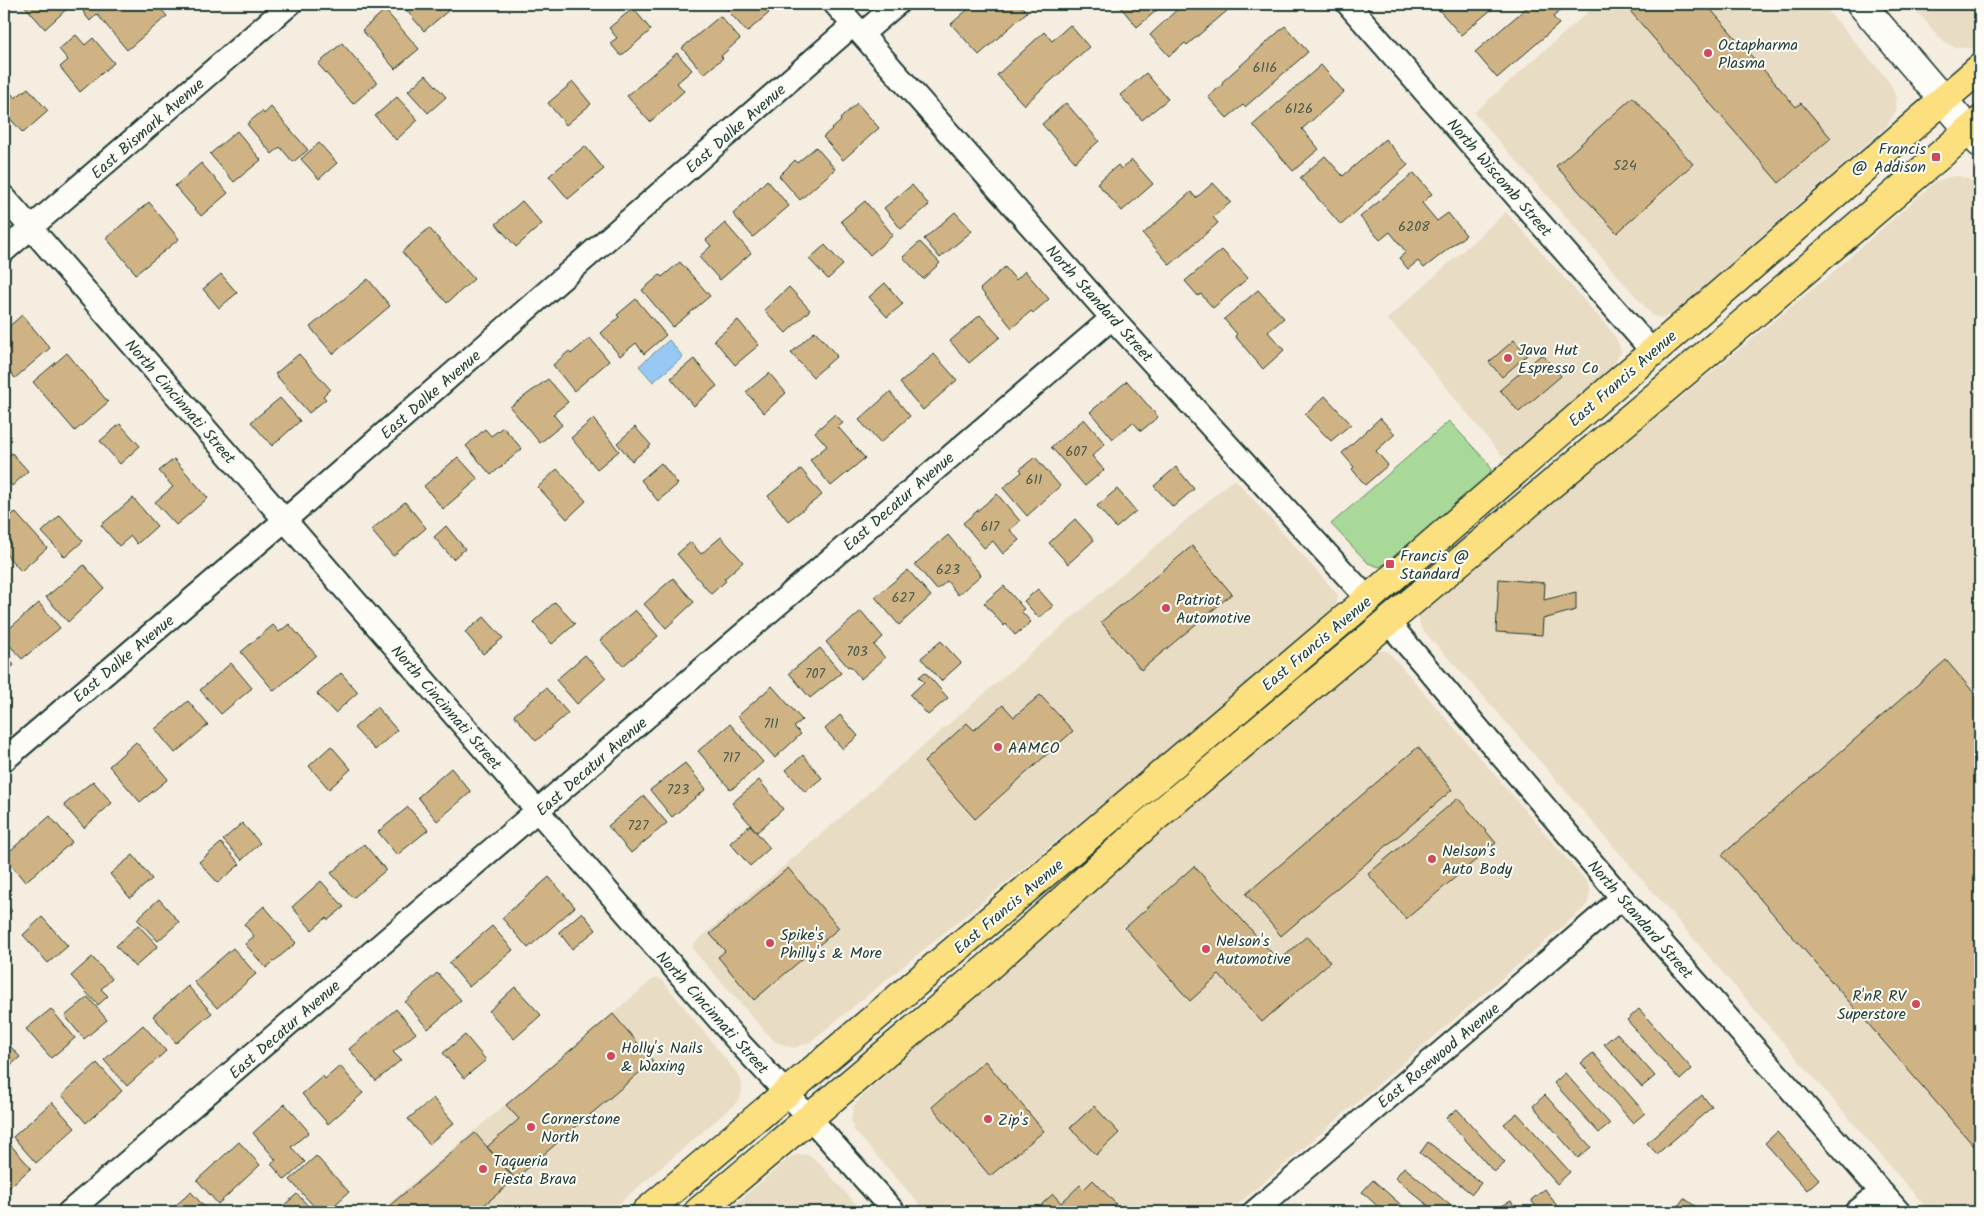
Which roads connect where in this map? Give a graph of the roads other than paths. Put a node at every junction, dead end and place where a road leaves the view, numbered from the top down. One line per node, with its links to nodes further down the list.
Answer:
1 (290, 4): 11 (street, East Bismark Avenue)
2 (835, 4): 6 (street, North Standard Street)
3 (897, 4): 6 (street, East Dalke Avenue)
4 (1348, 4): 14 (street, North Wiscomb Street)
5 (1861, 4): 8 (street)
6 (858, 30): 13 (street, North Standard Street); 15 (street, East Dalke Avenue)
7 (1980, 68): 8 (main road, East Francis Avenue)
8 (1943, 100): 9 (street); 14 (main road, East Francis Avenue)
9 (1976, 131): 17 (main road, East Francis Avenue)
10 (4, 197): 11 (street, North Cincinnati Street)
11 (31, 228): 12 (street, East Bismark Avenue); 15 (street, North Cincinnati Street)
12 (4, 251)
13 (1112, 318): 16 (street, North Standard Street); 19 (street, East Decatur Avenue)
14 (1652, 351): 16 (main road, East Francis Avenue)
15 (285, 520): 18 (street, East Dalke Avenue); 19 (street, North Cincinnati Street)
16 (1368, 599): 21 (main road, East Francis Avenue)
17 (1388, 622): 20 (street, North Standard Street); 22 (main road, East Francis Avenue)
18 (4, 760)
19 (538, 812): 21 (street, North Cincinnati Street); 24 (street, East Decatur Avenue)
20 (1622, 898): 23 (street, North Standard Street); 28 (street, East Rosewood Avenue)
21 (786, 1093): 22 (street, North Cincinnati Street); 25 (main road, East Francis Avenue)
22 (809, 1117): 26 (main road, East Francis Avenue); 27 (street, North Cincinnati Street)
23 (1881, 1192): 29 (street); 30 (street, North Standard Street)
24 (69, 1212)
25 (646, 1212)
26 (698, 1212)
27 (894, 1212)
28 (1254, 1212)
29 (1856, 1212)
30 (1899, 1212)

